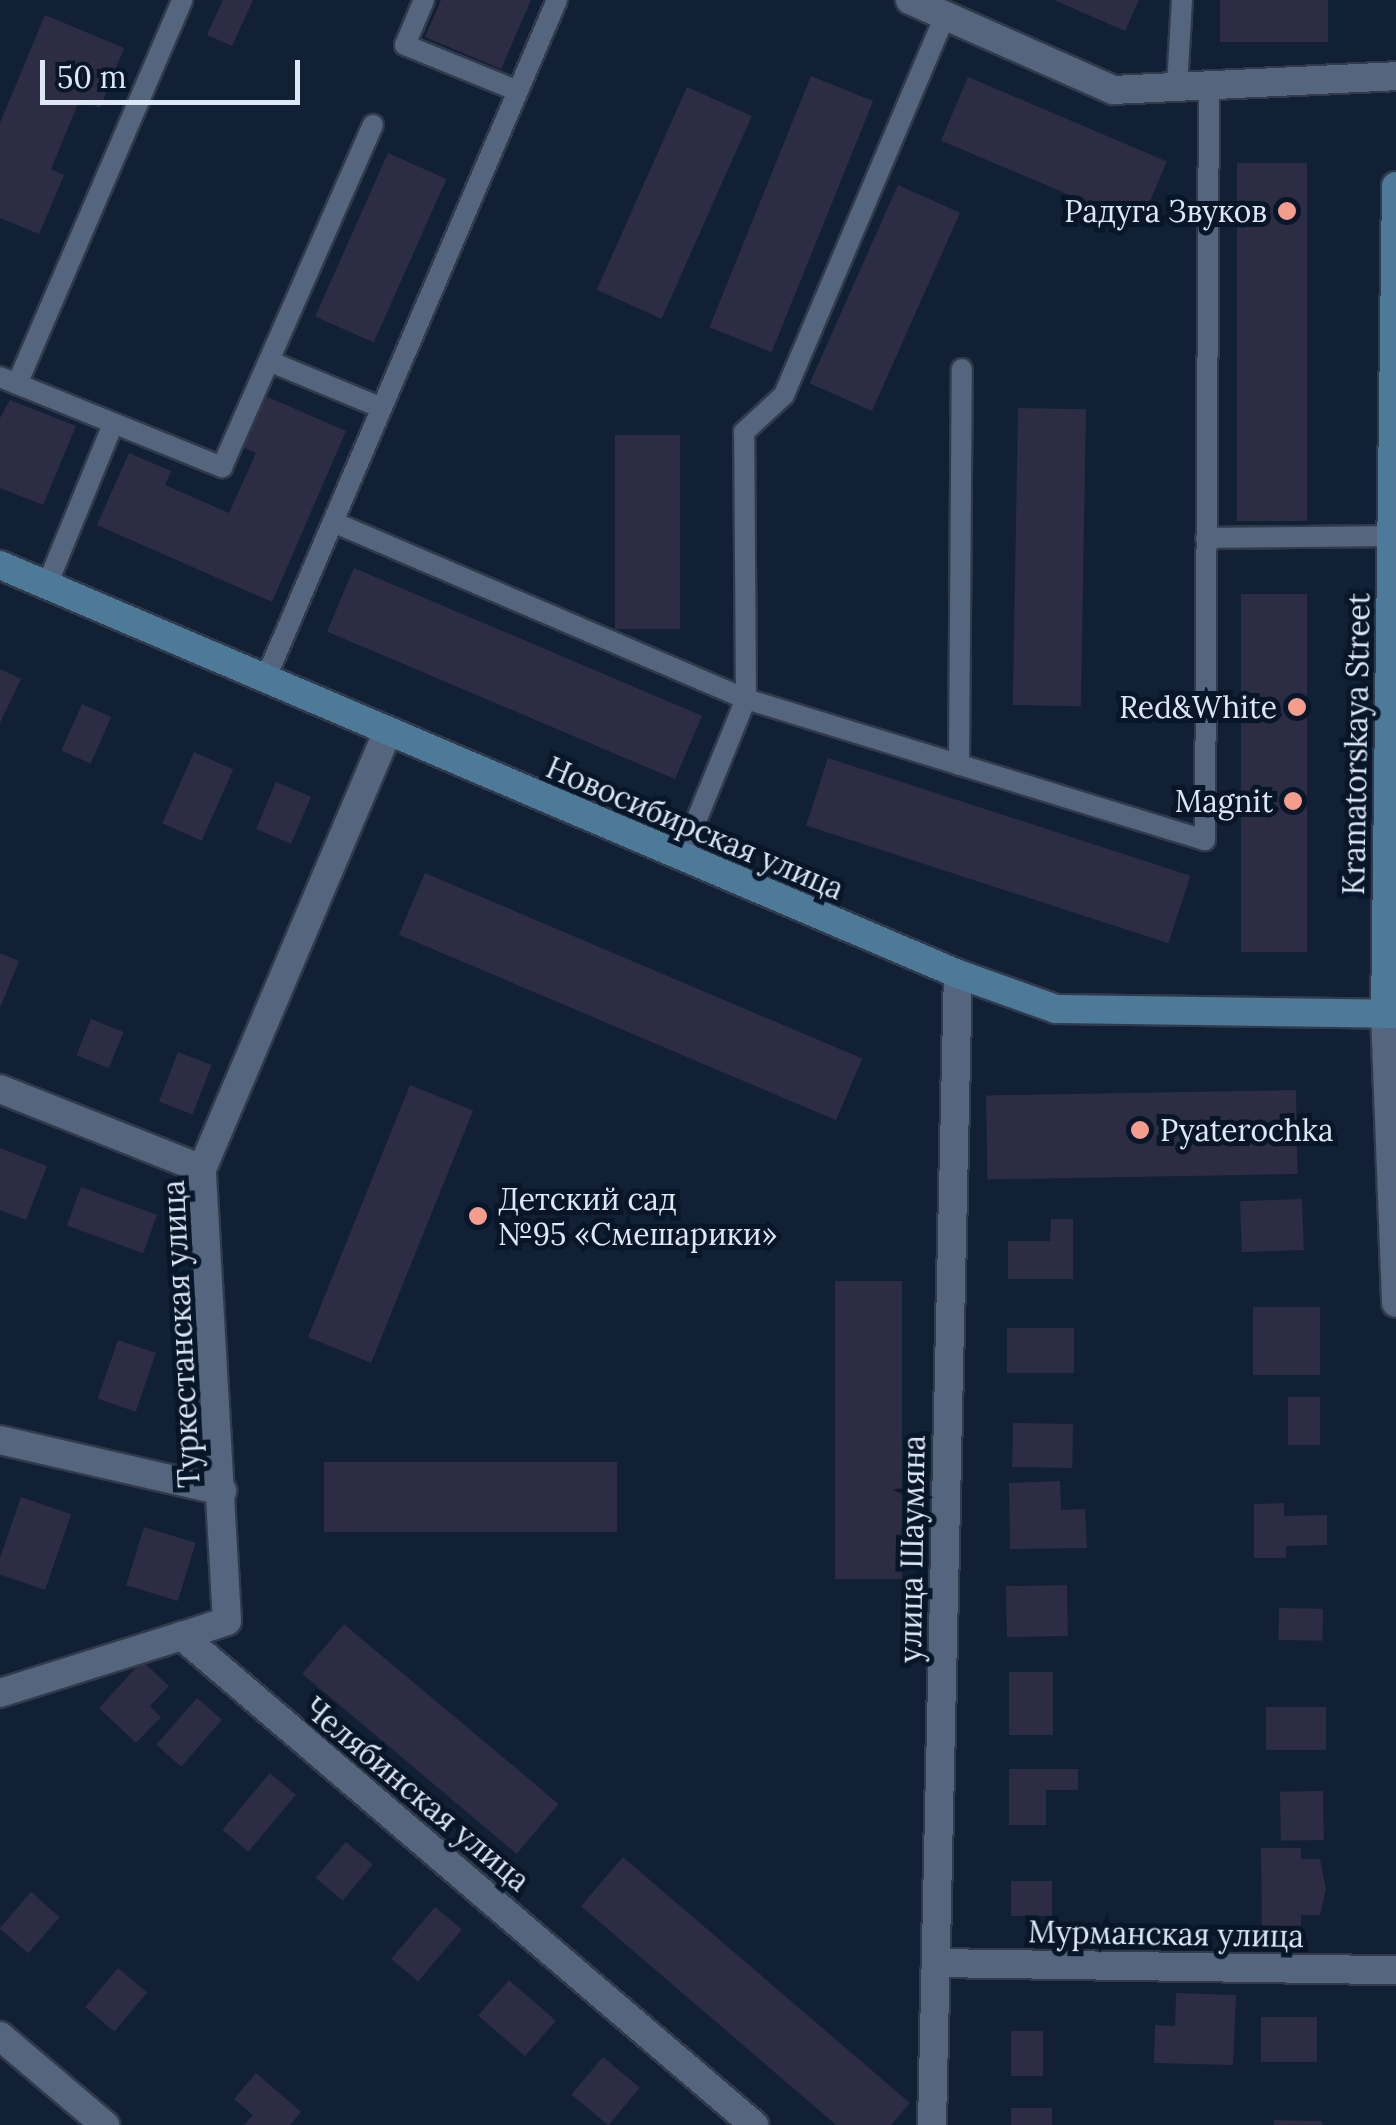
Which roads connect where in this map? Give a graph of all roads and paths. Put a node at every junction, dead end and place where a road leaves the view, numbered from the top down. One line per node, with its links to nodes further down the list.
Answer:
1 (182, 0): 15 (lane)
2 (424, 0): 10 (lane)
3 (557, 0): 10 (lane)
4 (910, 0): 6 (street)
5 (1182, 0): 9 (lane)
6 (945, 16): 9 (street); 24 (lane)
7 (1396, 76): 8 (street)
8 (1209, 85): 9 (street); 20 (lane)
9 (1177, 86)
10 (518, 91): 16 (lane)
11 (373, 125): 13 (lane)
12 (1396, 186): 19 (main road, Kramatorskaya Street)
13 (269, 361): 16 (lane); 17 (lane)
14 (962, 369): 26 (lane)
15 (9, 381): 17 (lane)
16 (382, 408): 18 (lane)
17 (113, 424): 22 (lane)
18 (333, 522): 23 (lane); 24 (lane)
19 (1392, 536): 20 (lane); 29 (main road, Kramatorskaya Street)
20 (1206, 538): 26 (lane)
21 (0, 565): 22 (main road, Новосибирская улица)
22 (48, 586): 23 (main road, Новосибирская улица)
23 (265, 680): 25 (main road, Новосибирская улица)
24 (746, 699): 26 (lane); 27 (lane)
25 (387, 733): 27 (main road, Новосибирская улица); 31 (street, Туркестанская улица)
26 (959, 765)
27 (682, 858): 28 (main road, Новосибирская улица)
28 (958, 974): 29 (main road, Новосибирская улица); 37 (street, улица Шаумяна)
29 (1391, 1014): 32 (street, Kramatorskaya Street)
30 (0, 1089): 31 (street)
31 (202, 1169): 34 (street, Туркестанская улица)
32 (1396, 1303)
33 (0, 1440): 34 (street)
34 (222, 1492): 35 (street, Туркестанская улица)
35 (182, 1636): 36 (street); 41 (street, Челябинская улица)
36 (0, 1692)
37 (936, 1963): 38 (street, Мурманская улица); 42 (street, улица Шаумяна)
38 (1396, 1970)
39 (0, 2036): 40 (street)
40 (105, 2125)
41 (754, 2125)
42 (932, 2125)

